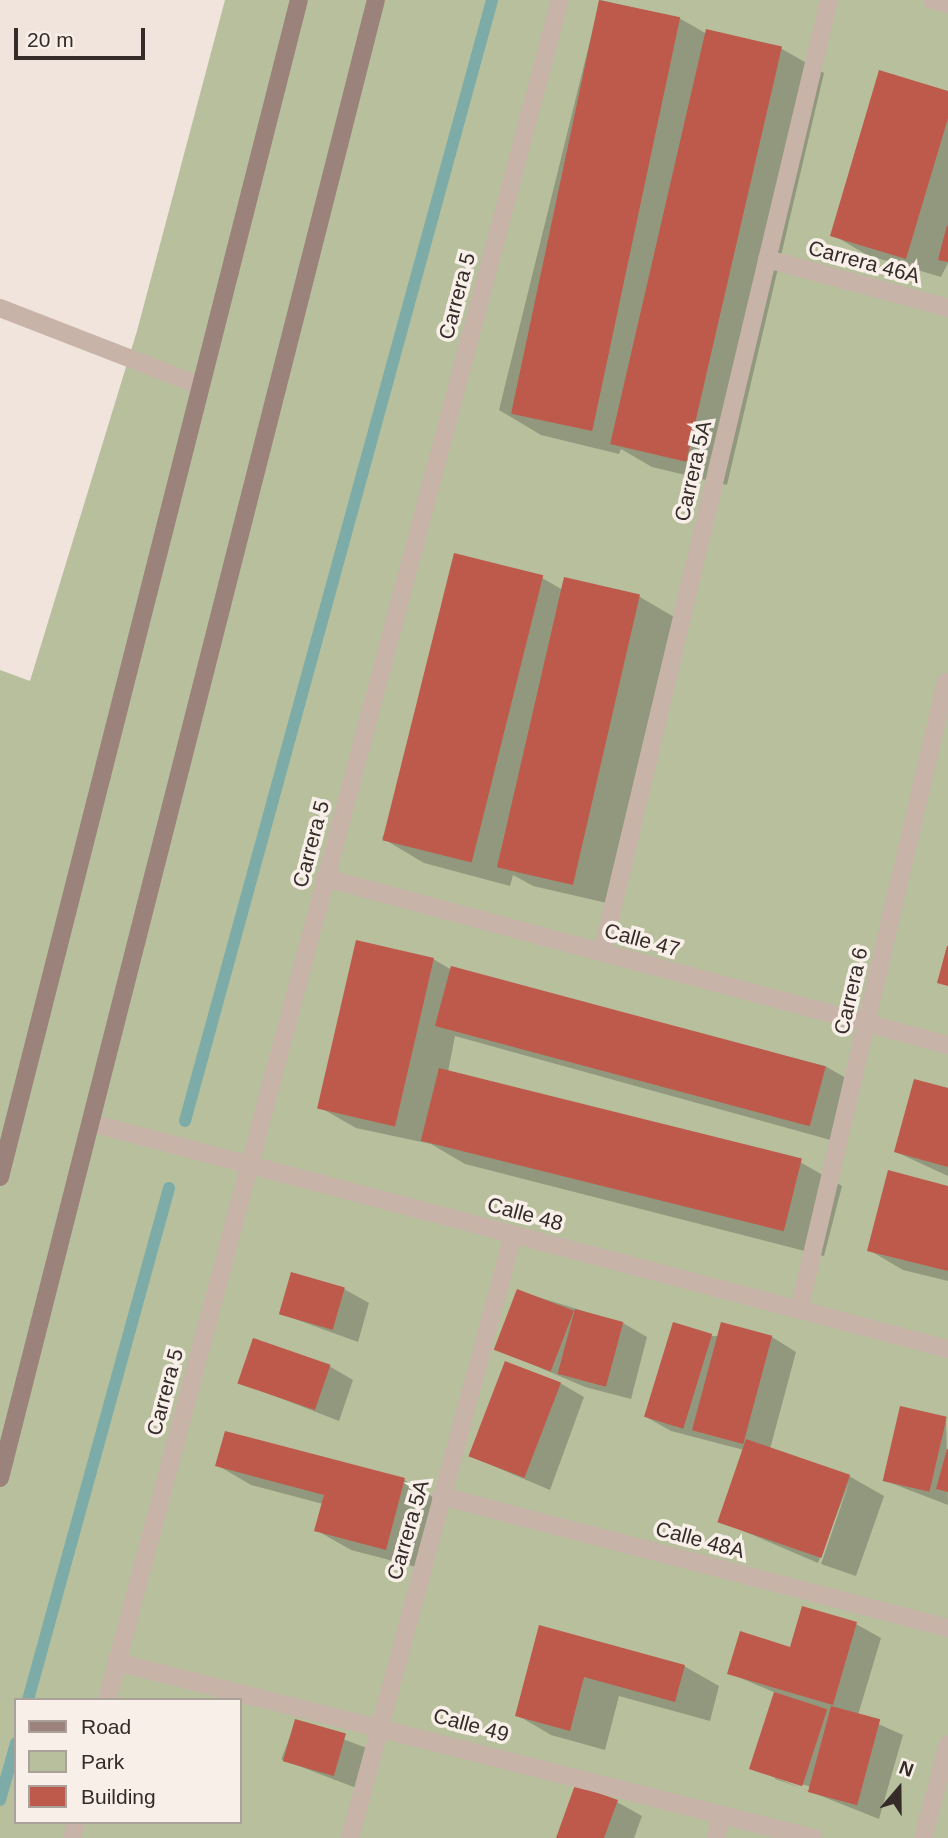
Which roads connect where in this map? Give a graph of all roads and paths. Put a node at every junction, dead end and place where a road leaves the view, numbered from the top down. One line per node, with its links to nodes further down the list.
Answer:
1 (299, 0): 10 (main road)
2 (376, 0): 16 (main road)
3 (560, 0): 12 (street, Carrera 5)
4 (829, 0): 7 (street, Carrera 5A)
5 (932, 0): 6 (street)
6 (948, 4)
7 (767, 259): 9 (street, Carrera 46A); 13 (street, Carrera 5A)
8 (0, 308): 10 (street)
9 (948, 308)
10 (200, 385): 18 (main road)
11 (946, 682): 14 (street, Carrera 6)
12 (325, 878): 13 (street, Calle 47); 17 (street, Carrera 5)
13 (602, 953): 14 (street, Calle 47)
14 (867, 1023): 15 (street, Calle 47); 20 (street, Carrera 6)
15 (948, 1045)
16 (91, 1124): 17 (street, Calle 48); 22 (main road)
17 (248, 1165): 19 (street, Calle 48); 25 (street, Carrera 5)
18 (0, 1177)
19 (513, 1235): 20 (street, Calle 48); 23 (street, Carrera 5A)
20 (799, 1310): 21 (street, Calle 48)
21 (948, 1349)
22 (0, 1478)
23 (441, 1496): 24 (street, Calle 48A); 27 (street, Carrera 5A)
24 (948, 1628)
25 (116, 1662): 26 (street, Carrera 5); 27 (street, Calle 49)
26 (107, 1698)
27 (377, 1723): 29 (street, Calle 49); 30 (street, Carrera 5A)
28 (948, 1744): 33 (street)
29 (721, 1817): 31 (street); 32 (street, Calle 49)
30 (350, 1838)
31 (716, 1838)
32 (813, 1838)
33 (923, 1838)

